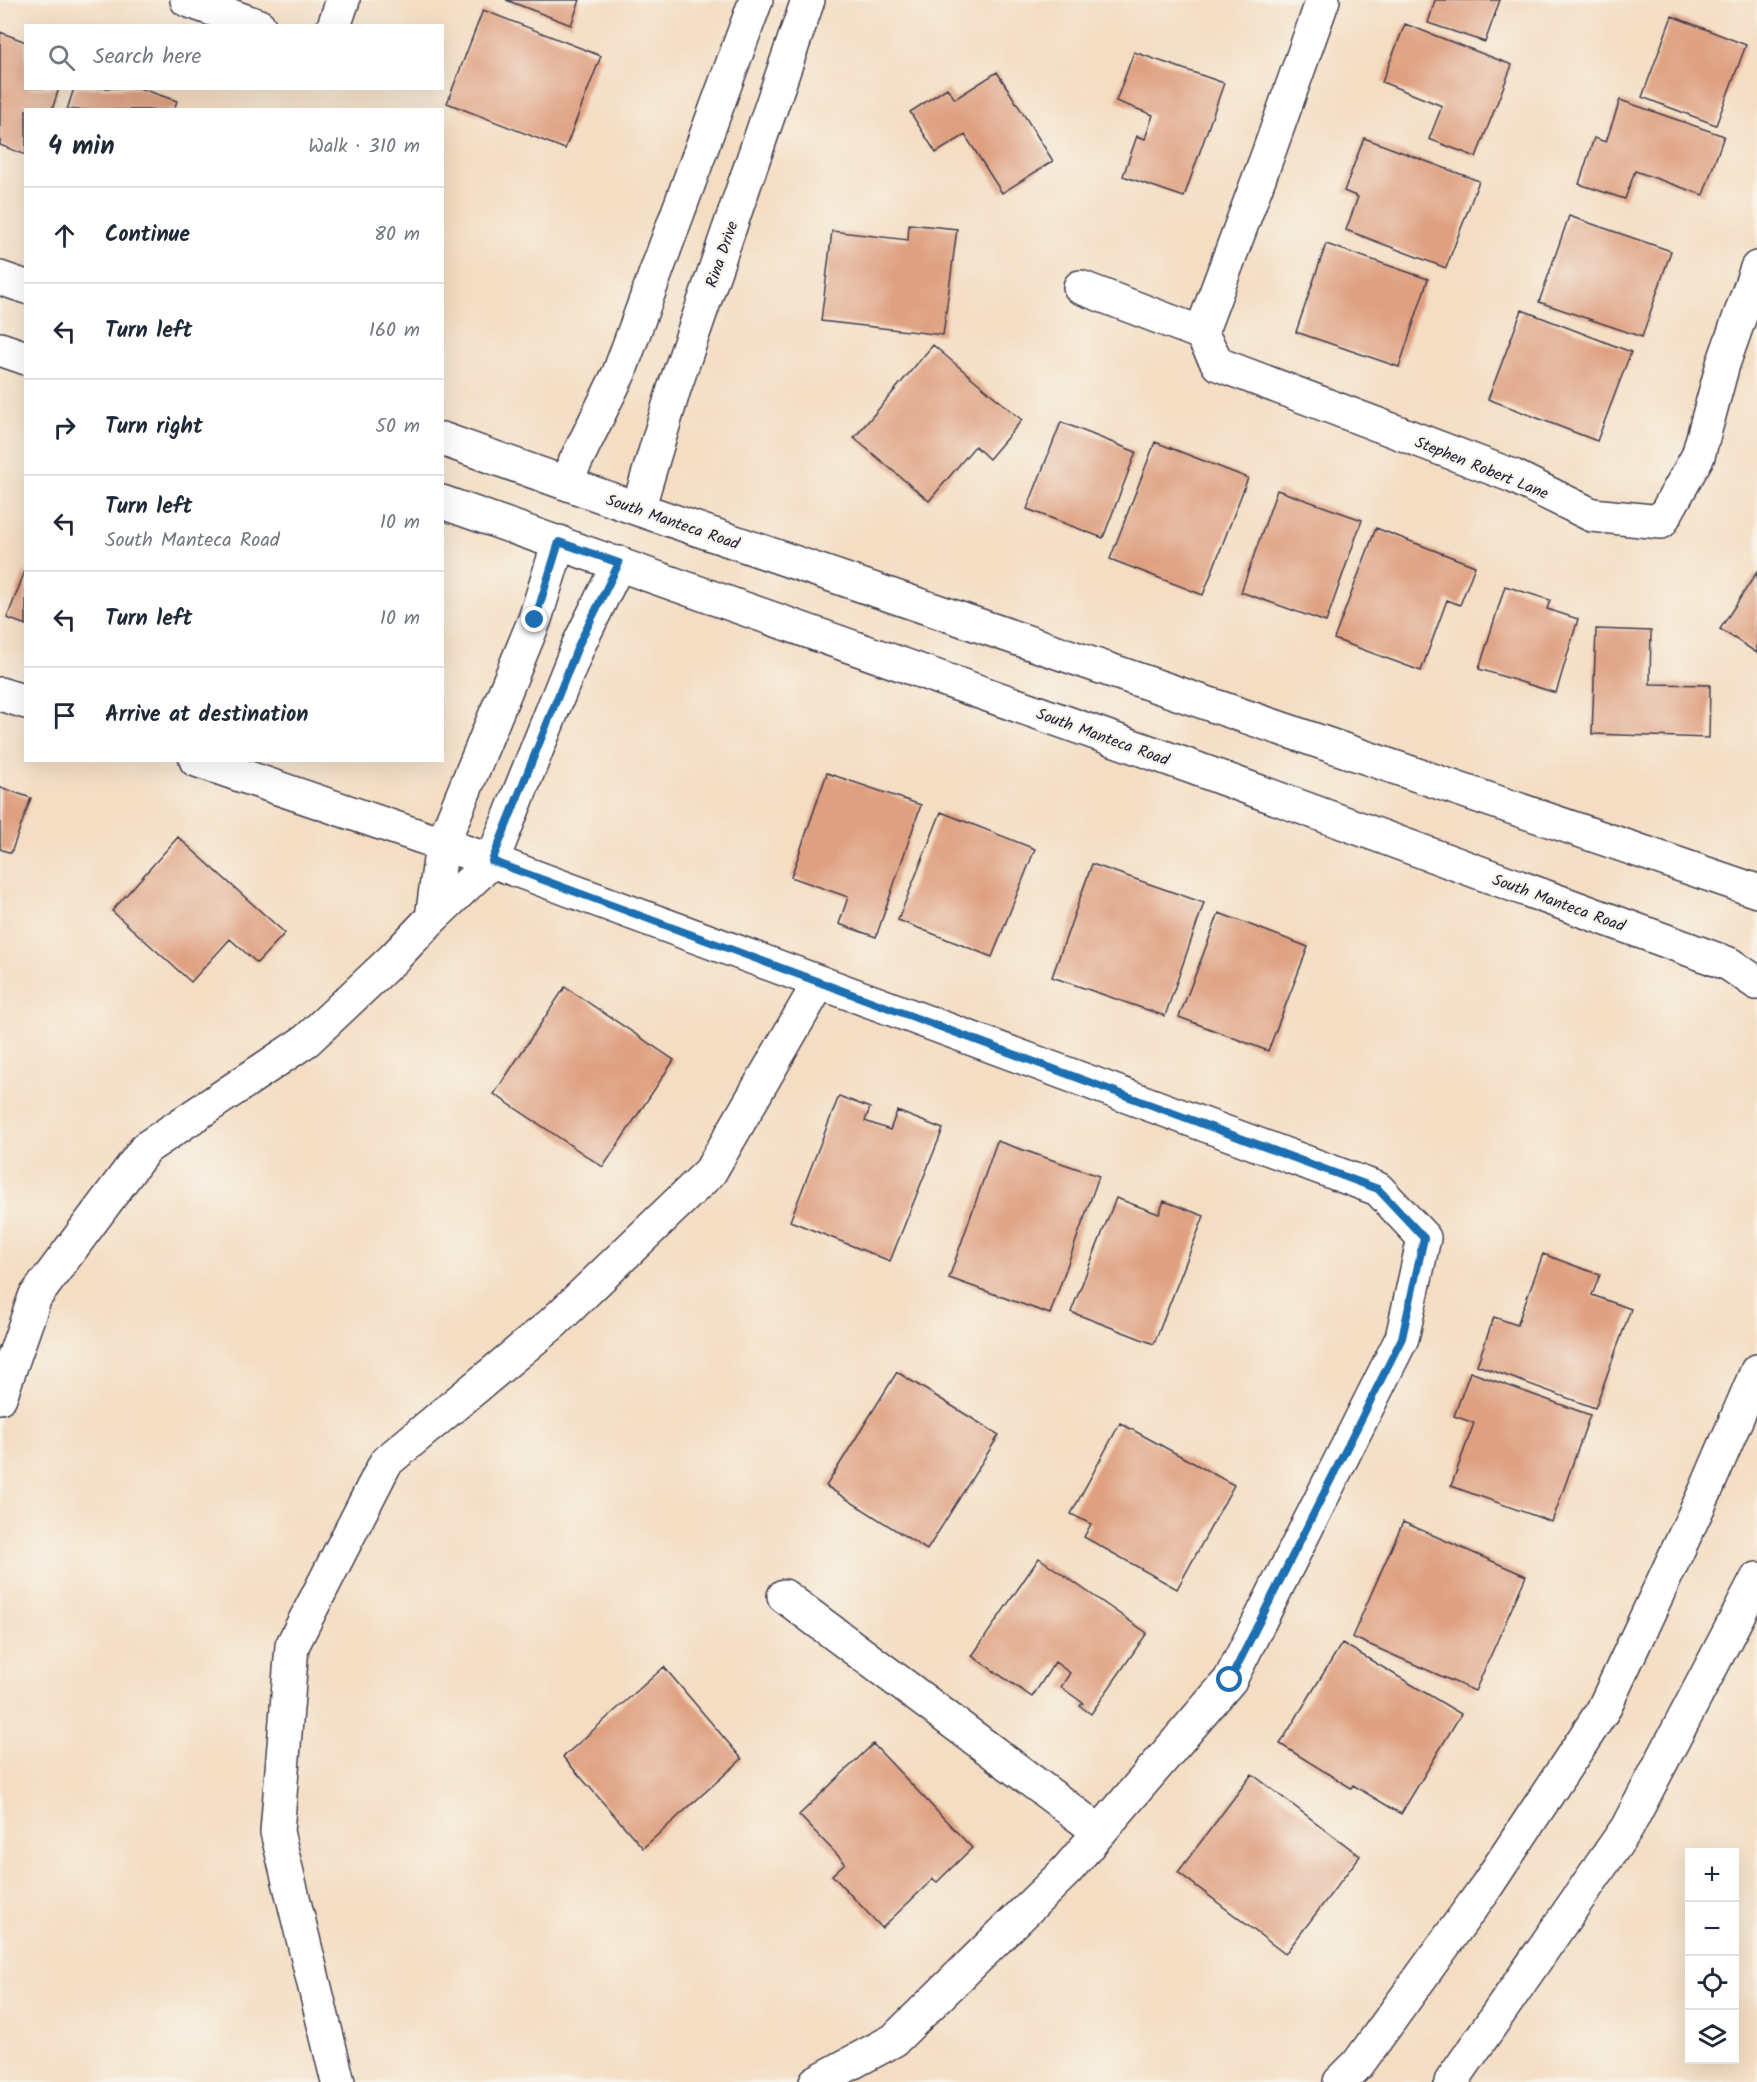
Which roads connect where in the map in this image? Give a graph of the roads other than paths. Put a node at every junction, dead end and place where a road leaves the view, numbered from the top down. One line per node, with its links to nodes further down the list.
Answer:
1 (187, 0): 6 (street)
2 (343, 0): 7 (street)
3 (756, 0): 16 (street)
4 (808, 0): 18 (street, Rina Drive)
5 (1323, 0): 12 (street)
6 (253, 24)
7 (335, 24)
8 (1757, 268): 12 (street, Stephen Robert Lane)
9 (0, 278): 10 (street)
10 (24, 286)
11 (1080, 287): 12 (street)
12 (1201, 333)
13 (0, 349): 14 (street)
14 (24, 357)
15 (444, 440): 16 (street, South Manteca Road)
16 (565, 483): 18 (street, South Manteca Road)
17 (444, 503): 19 (street, South Manteca Road)
18 (638, 509): 26 (street, South Manteca Road)
19 (559, 542): 20 (street, South Manteca Road); 24 (street)
20 (619, 563): 25 (street); 29 (street, South Manteca Road)
21 (0, 694): 22 (street)
22 (24, 701)
23 (202, 762): 24 (street)
24 (442, 844): 25 (street); 27 (street)
25 (492, 861): 27 (street); 28 (street)
26 (1757, 891)
27 (432, 918): 31 (street)
28 (819, 983): 34 (street); 35 (street)
29 (1757, 983)
30 (1757, 1371): 37 (street)
31 (0, 1397)
32 (1757, 1579): 38 (street)
33 (784, 1596): 34 (street)
34 (1100, 1832): 36 (street)
35 (338, 2082)
36 (816, 2082)
37 (1340, 2082)
38 (1451, 2082)

